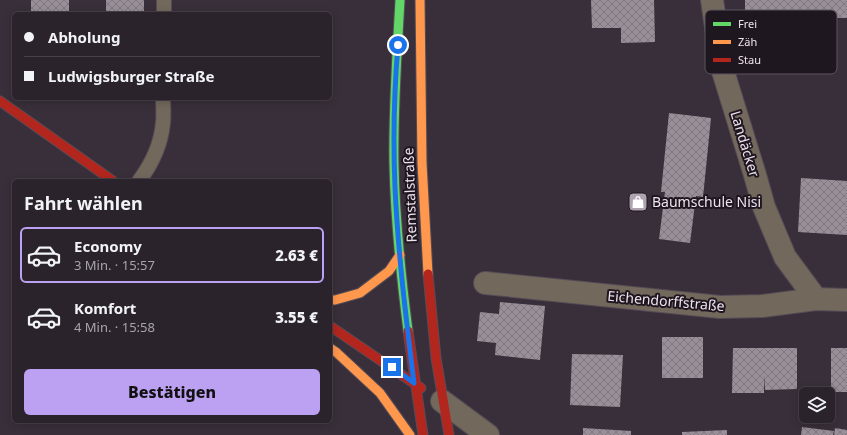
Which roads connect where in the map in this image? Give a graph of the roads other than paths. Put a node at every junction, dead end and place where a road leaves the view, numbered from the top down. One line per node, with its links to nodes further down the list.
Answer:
1 (164, 0): 6 (lane)
2 (400, 0): 12 (main road)
3 (420, 0): 20 (main road, Remstalstraße)
4 (712, 0): 5 (street, Landäcker)
5 (713, 10)
6 (164, 12)
7 (724, 74): 14 (street, Landäcker)
8 (163, 100): 11 (lane)
9 (0, 101): 10 (main road)
10 (110, 179)
11 (140, 179)
12 (400, 256): 15 (main road); 19 (main road)
13 (485, 283): 14 (street, Eichendorffstraße)
14 (816, 299): 16 (street, Eichendorffstraße)
15 (332, 300)
16 (847, 300)
17 (332, 327): 19 (main road)
18 (332, 349): 21 (main road)
19 (414, 383): 20 (main road); 22 (main road)
20 (442, 401): 23 (main road, Remstalstraße); 24 (street)
21 (410, 435)
22 (423, 435)
23 (449, 435)
24 (488, 435)

